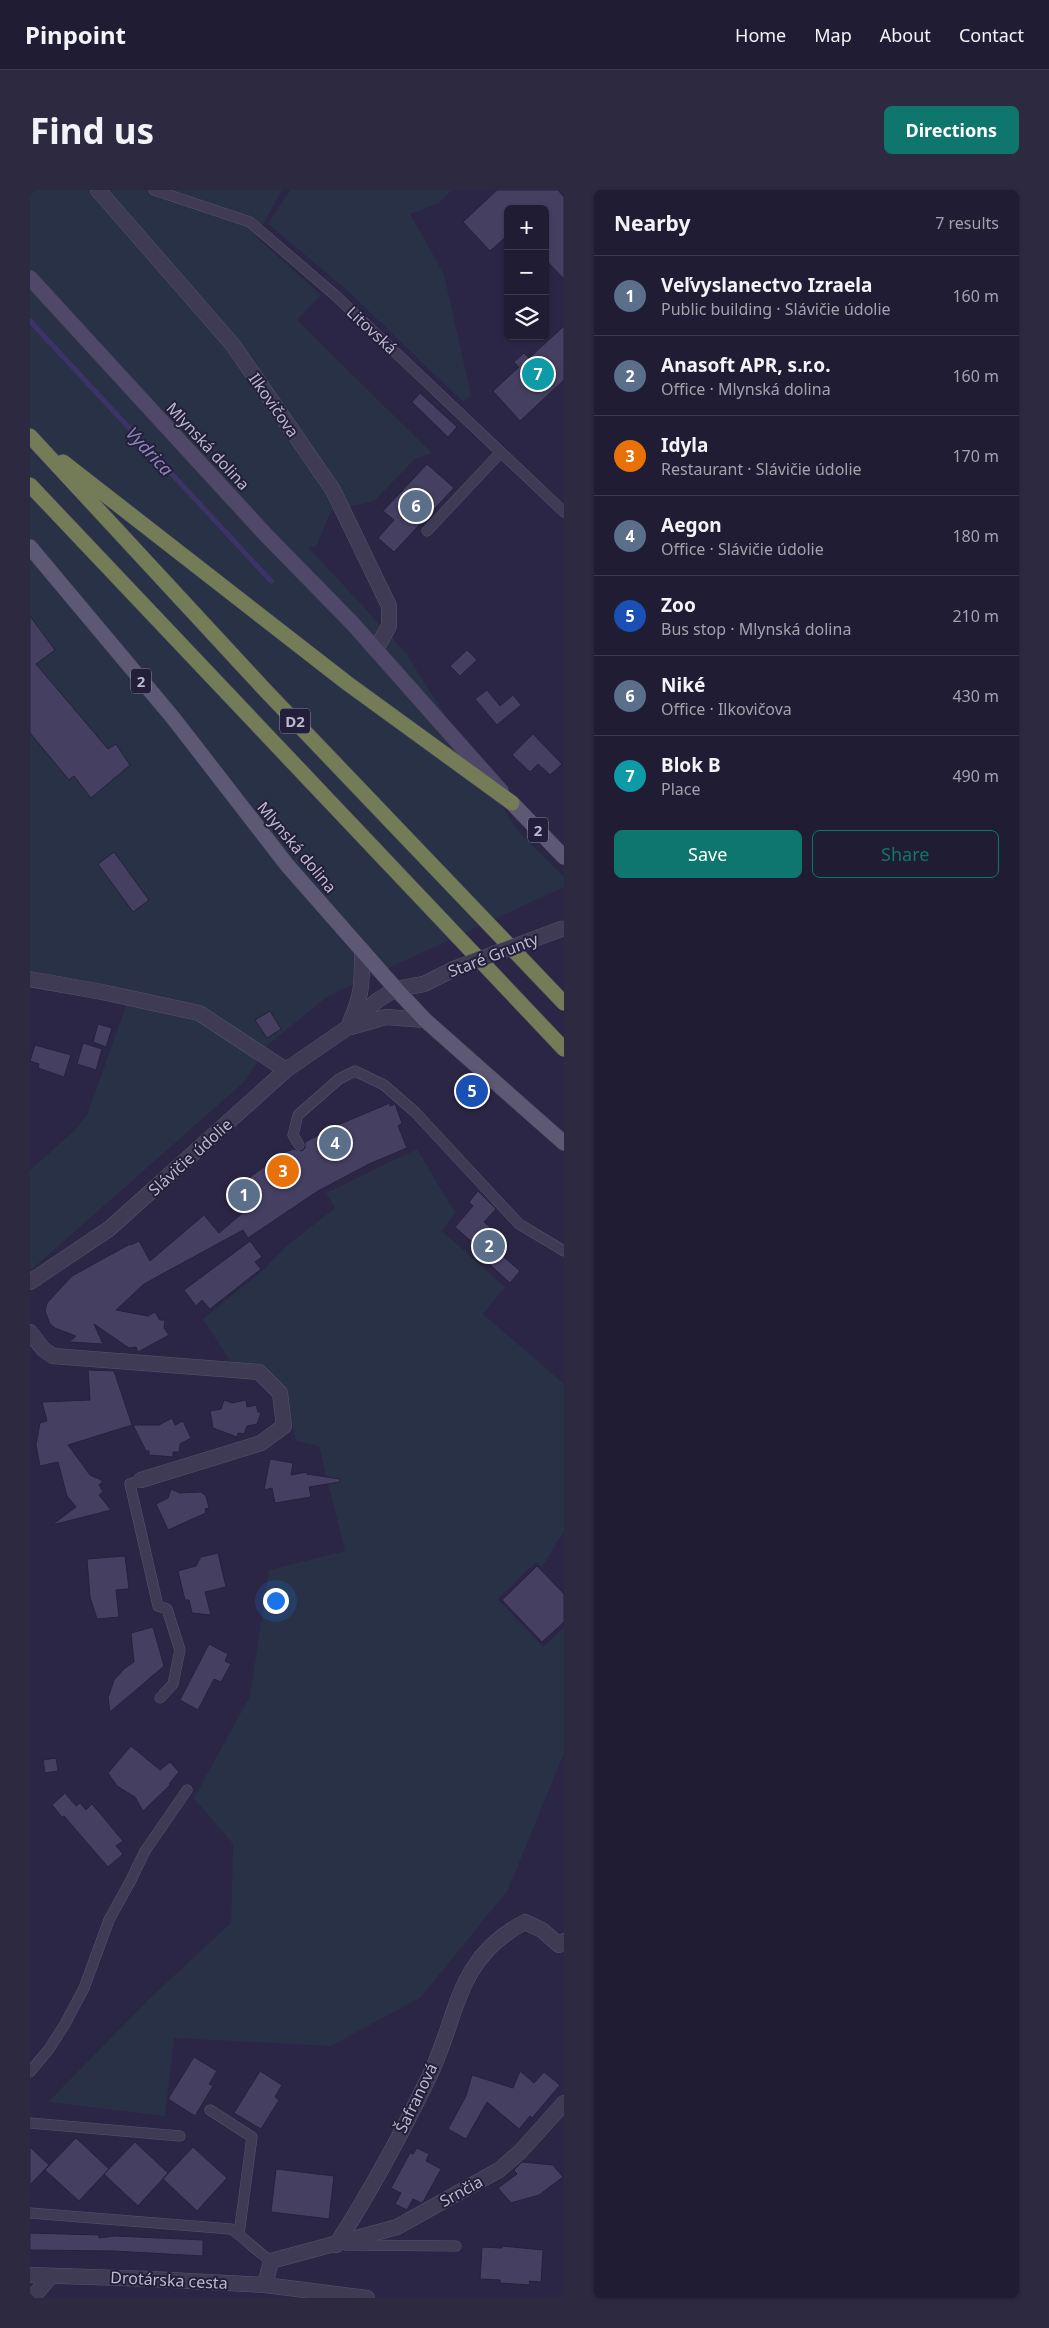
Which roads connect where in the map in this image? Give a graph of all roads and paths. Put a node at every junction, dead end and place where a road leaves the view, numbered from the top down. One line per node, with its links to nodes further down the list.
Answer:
1 (98, 190): 10 (street, Ilkovičova)
2 (154, 190): 5 (lane, Litovská)
3 (30, 278): 10 (main road, Mlynská dolina)
4 (30, 436): 11 (highway); 19 (highway, D2)
5 (501, 452): 7 (lane, Litovská); 8 (lane)
6 (30, 485): 23 (highway, D2)
7 (564, 512)
8 (427, 531)
9 (30, 547): 14 (main road, Mlynská dolina / 2)
10 (376, 649): 11 (main road, Mlynská dolina)
11 (512, 803): 12 (main road, Mlynská dolina / 2)
12 (564, 857)
13 (564, 928): 16 (street, Staré Grunty, bridge)
14 (362, 950): 17 (main road, Mlynská dolina / 2); 22 (street, Slávičie údolie)
15 (30, 979): 24 (street)
16 (424, 984): 17 (street, Staré Grunty); 18 (street, Staré Grunty)
17 (396, 989): 18 (main road, Mlynská dolina / 2); 22 (street, Slávičie údolie)
18 (408, 1002): 20 (street, Slávičie údolie); 21 (main road, Mlynská dolina / 2)
19 (564, 1003)
20 (386, 1017): 21 (street, Slávičie údolie); 22 (street, Slávičie údolie)
21 (424, 1020): 25 (main road, Mlynská dolina / 2)
22 (347, 1028): 24 (street, Slávičie údolie)
23 (564, 1049)
24 (286, 1070): 28 (street, Slávičie údolie)
25 (564, 1143)
26 (299, 1145): 27 (lane)
27 (564, 1250)
28 (30, 1282)
29 (30, 1332): 30 (street)
30 (141, 1480): 31 (lane)
31 (160, 1698)
32 (187, 1790): 34 (lane)
33 (564, 1941): 41 (street, Šafranová)
34 (30, 2072)
35 (564, 2103): 41 (street, Srnčia)
36 (210, 2110): 40 (lane)
37 (30, 2123): 38 (lane)
38 (180, 2136)
39 (30, 2213): 40 (lane)
40 (239, 2234): 43 (lane)
41 (336, 2245): 42 (lane); 43 (street)
42 (456, 2246)
43 (271, 2260): 46 (street)
44 (30, 2275): 45 (street, Drotárska cesta)
45 (51, 2276): 46 (street, Drotárska cesta); 47 (street)
46 (265, 2285): 48 (street, Drotárska cesta)
47 (32, 2298)
48 (367, 2298)

